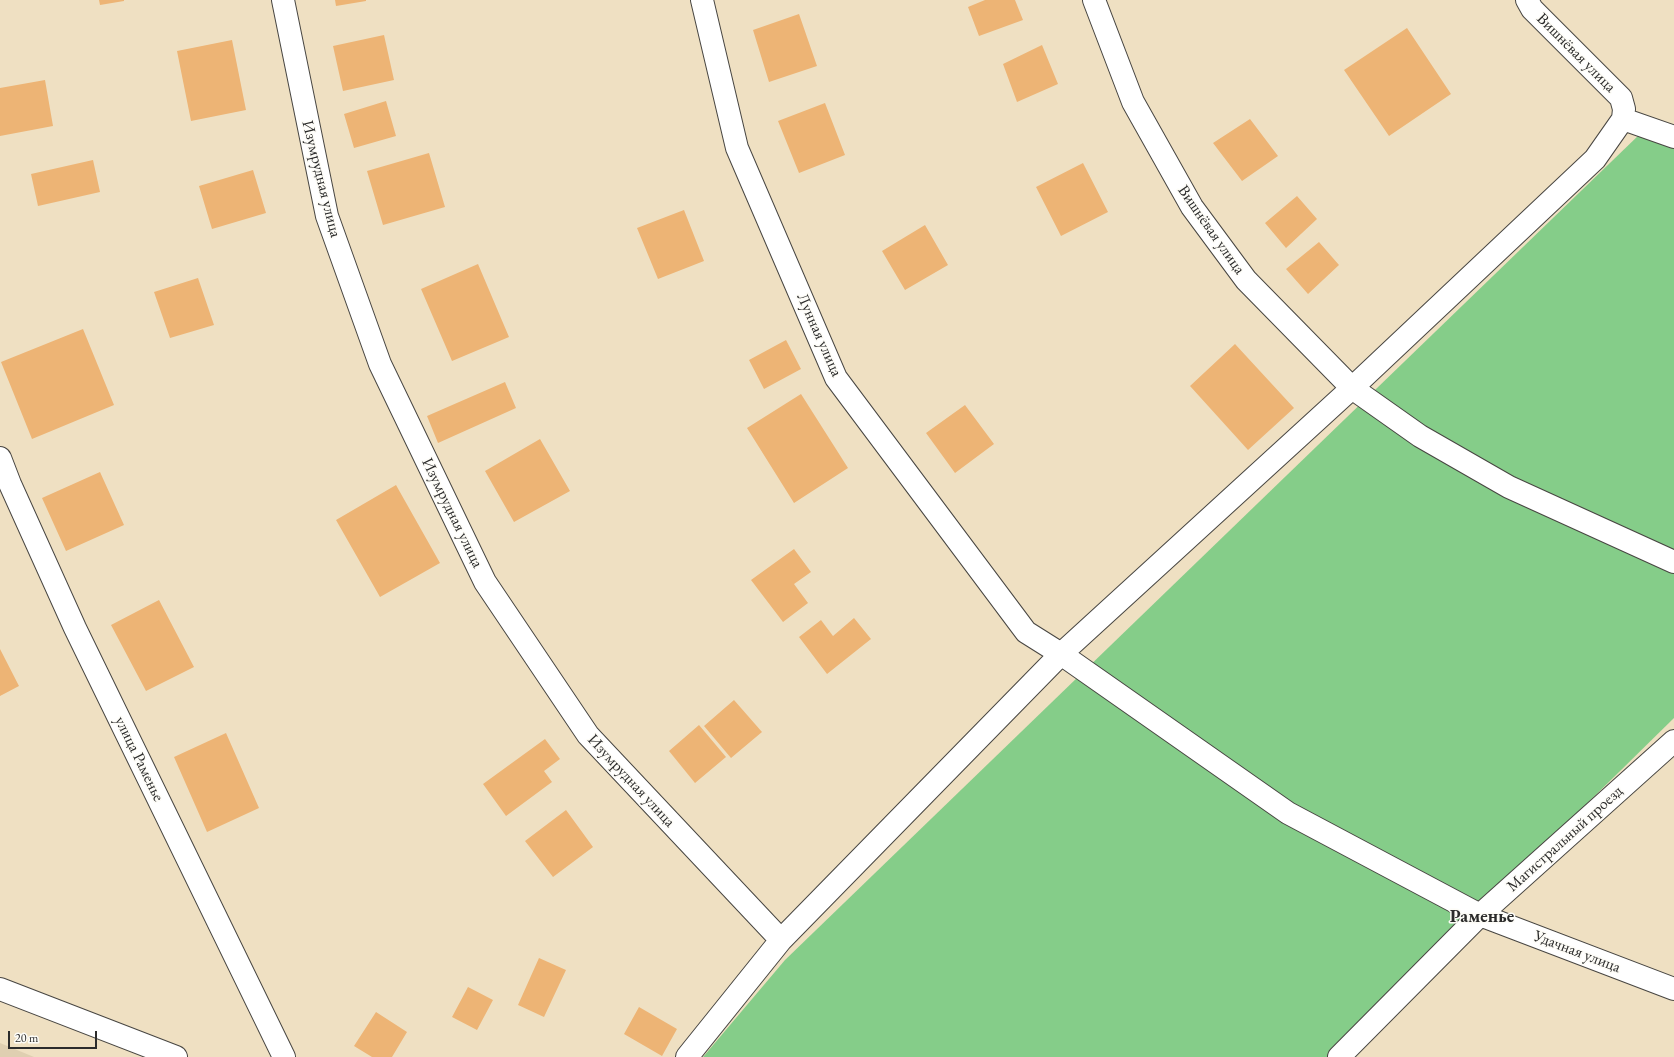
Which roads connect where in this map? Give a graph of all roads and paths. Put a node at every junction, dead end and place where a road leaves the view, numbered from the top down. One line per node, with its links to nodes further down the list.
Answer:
1 (283, 0): 13 (street, Изумрудная улица)
2 (702, 0): 10 (street, Лунная улица)
3 (1094, 0): 7 (street, Вишнёвая улица)
4 (1532, 3): 5 (street, Вишнёвая улица)
5 (1622, 119): 6 (street); 7 (street)
6 (1674, 137)
7 (1352, 388): 9 (street, Вишнёвая улица); 10 (street)
8 (0, 458): 17 (street, улица Раменье)
9 (1674, 562)
10 (1061, 654): 12 (street, Лунная улица); 13 (street)
11 (1674, 741): 12 (street, Магистральный проезд)
12 (1480, 915): 15 (street, Удачная улица); 19 (street, Магистральный проезд)
13 (781, 940): 18 (street)
14 (0, 989): 16 (street)
15 (1674, 990)
16 (176, 1057)
17 (284, 1057)
18 (687, 1057)
19 (1339, 1057)

